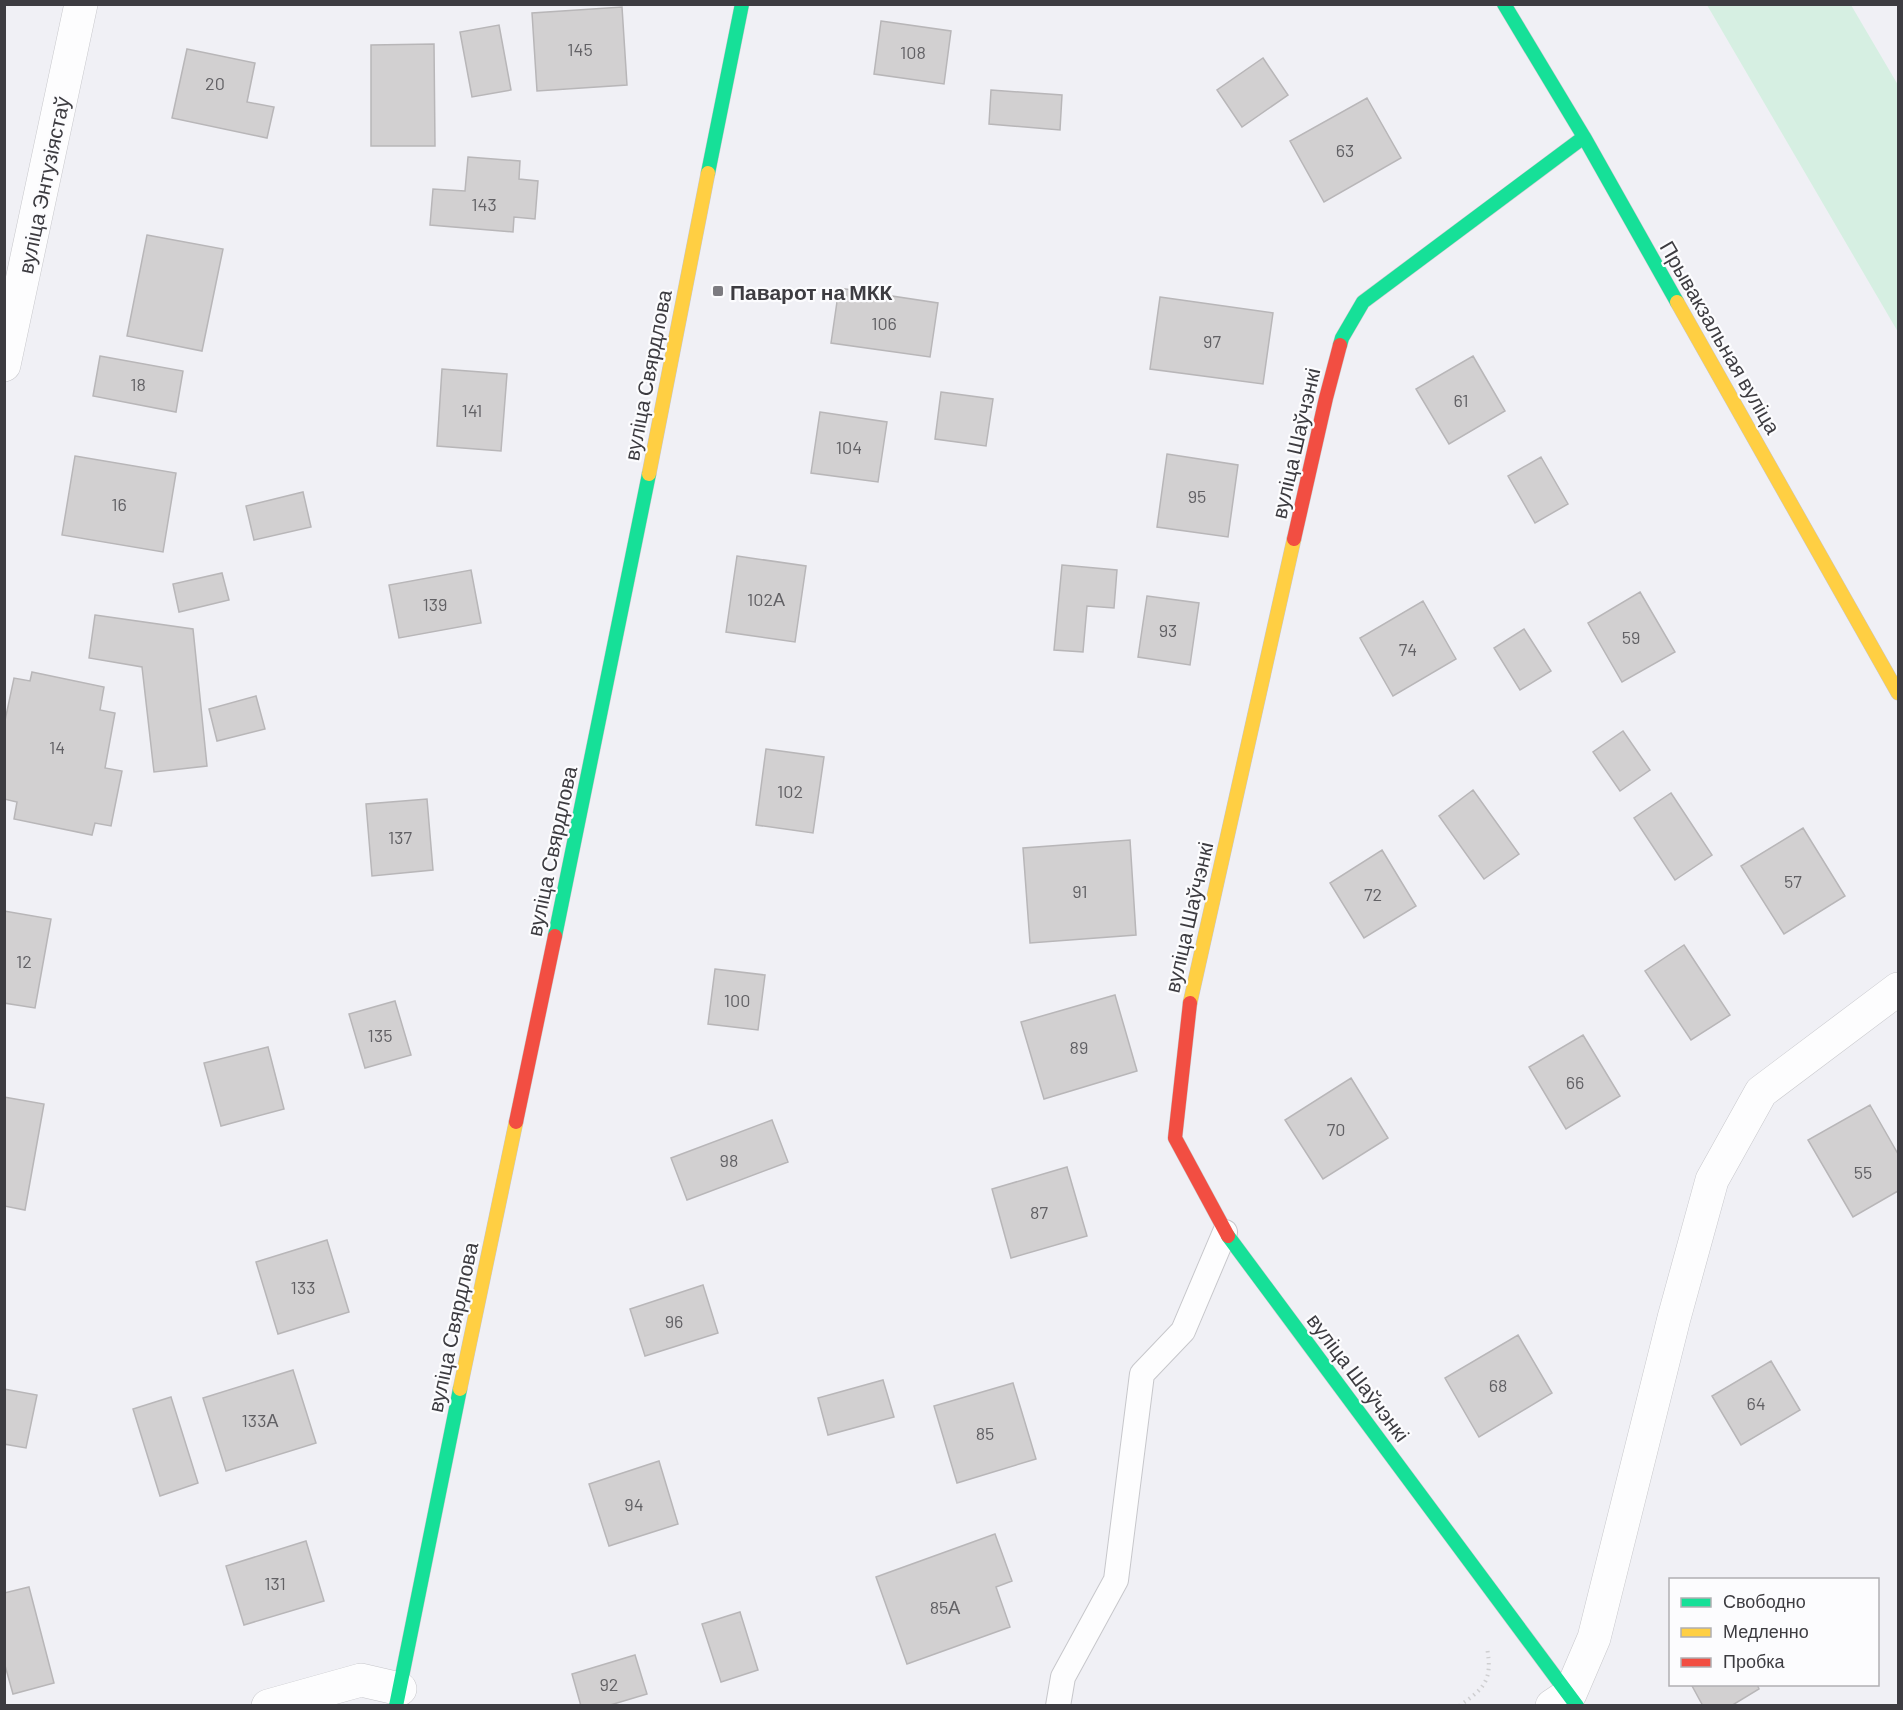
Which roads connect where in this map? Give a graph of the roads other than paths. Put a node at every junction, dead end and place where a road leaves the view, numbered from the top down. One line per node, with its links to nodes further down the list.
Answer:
1 (81, 4): 5 (street, вуліца Энтузіястаў)
2 (742, 4): 9 (street, вуліца Свярдлова)
3 (1504, 4): 4 (street, Прывакзальная вуліца)
4 (1584, 137): 6 (street, Прывакзальная вуліца); 8 (street, вуліца Шаўчэнкі)
5 (4, 365)
6 (1899, 693)
7 (1899, 989): 10 (street)
8 (1225, 1232): 10 (street, вуліца Шаўчэнкі); 12 (lane)
9 (398, 1697): 11 (street)
10 (1566, 1702)
11 (268, 1706)
12 (1058, 1706)

